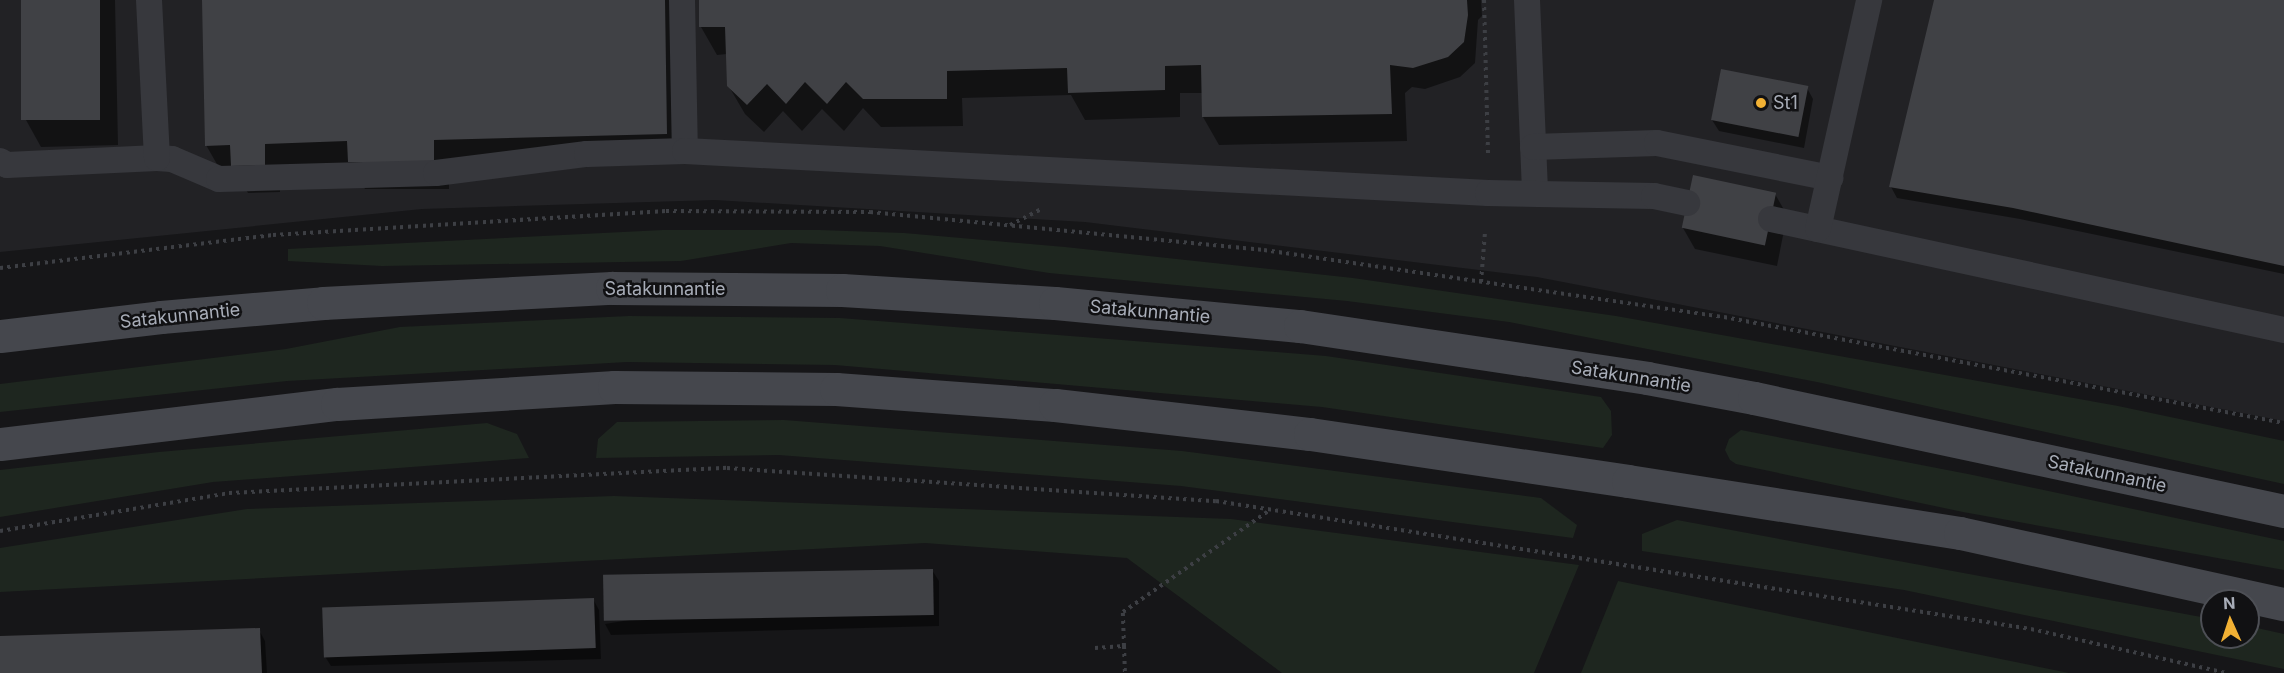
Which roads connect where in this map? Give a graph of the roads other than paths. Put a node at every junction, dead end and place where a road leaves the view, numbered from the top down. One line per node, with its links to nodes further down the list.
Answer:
1 (149, 0): 7 (lane)
2 (682, 0): 6 (lane)
3 (1527, 0): 5 (lane)
4 (1869, 0): 9 (lane)
5 (1533, 147): 9 (lane); 10 (lane)
6 (685, 151): 7 (lane); 10 (lane)
7 (157, 158): 8 (lane)
8 (0, 161)
9 (1831, 178): 13 (lane)
10 (1535, 192): 11 (lane)
11 (1688, 203)
12 (1770, 219): 13 (lane)
13 (1818, 229): 14 (lane)
14 (2284, 330)
15 (0, 336): 17 (main road, Satakunnantie)
16 (0, 444): 18 (main road)
17 (2284, 511)
18 (2284, 604)

